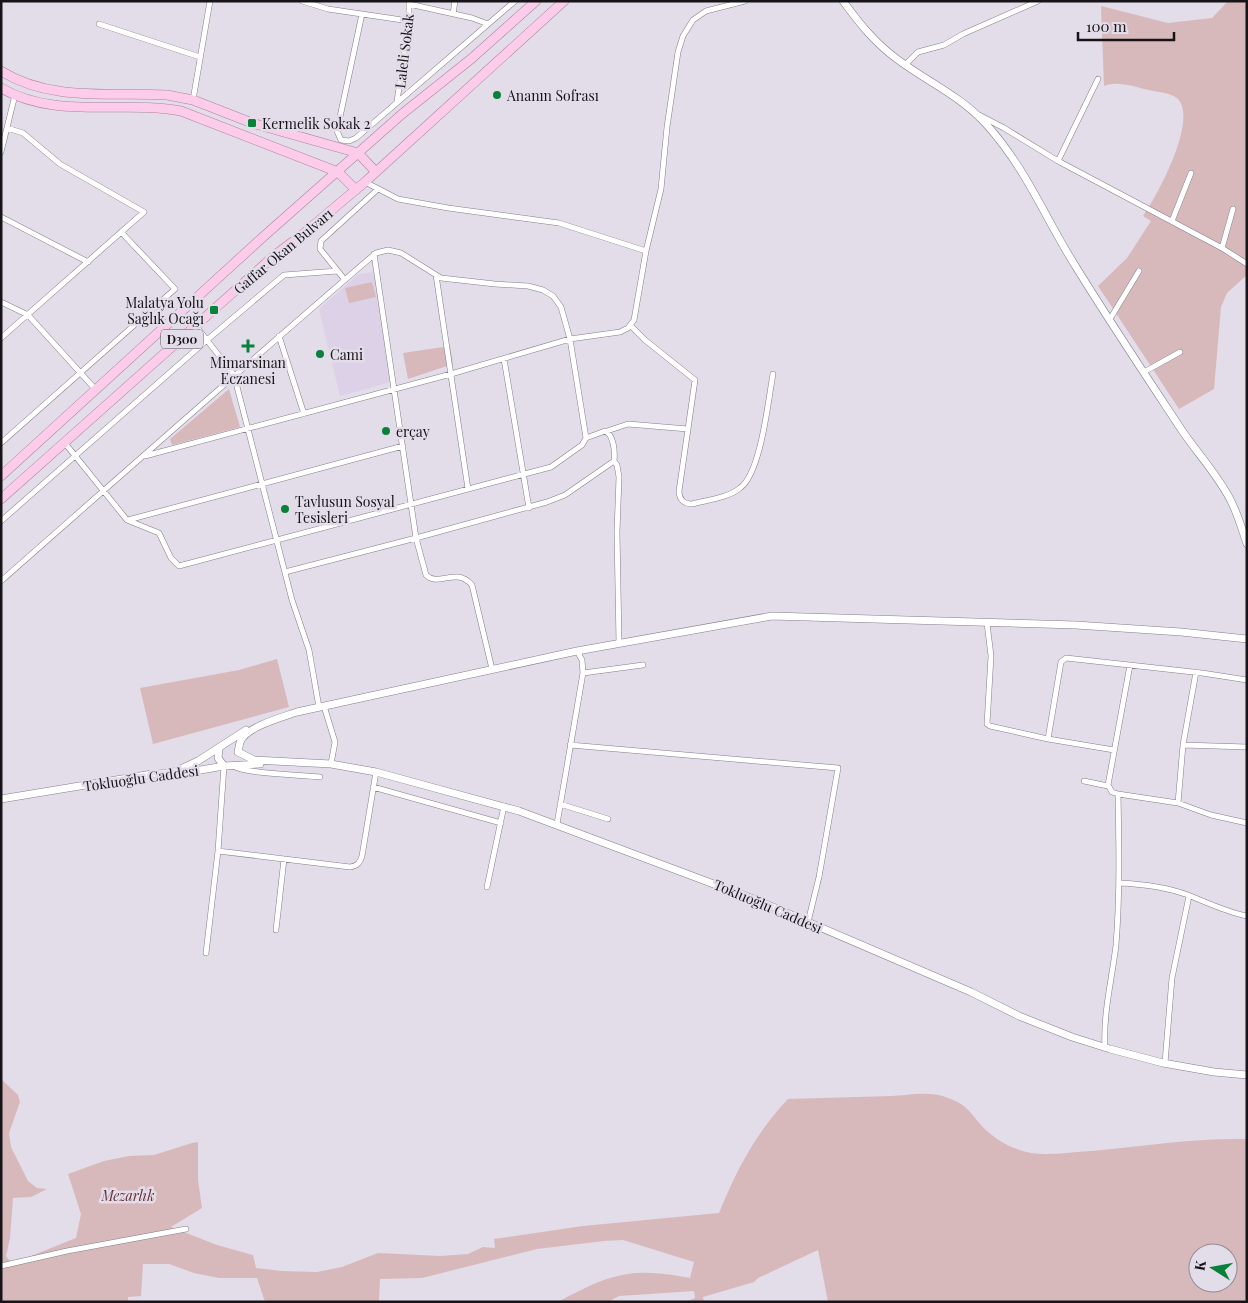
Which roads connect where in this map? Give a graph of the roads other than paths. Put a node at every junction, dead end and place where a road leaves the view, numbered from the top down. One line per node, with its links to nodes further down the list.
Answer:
1 (210, 1): 18 (street)
2 (302, 1): 12 (street)
3 (330, 1): 12 (street)
4 (455, 1): 14 (street)
5 (515, 1): 17 (street)
6 (536, 1): 29 (highway, Gaffar Okan Bulvarı / D300)
7 (564, 1): 32 (highway, Gaffar Okan Bulvarı / D300)
8 (745, 1): 42 (street)
9 (843, 1): 19 (street)
10 (1038, 1): 19 (street)
11 (409, 3): 14 (street); 15 (street, Laleli Sokak)
12 (328, 8): 13 (street)
13 (362, 14): 15 (street); 25 (street)
14 (453, 14): 17 (street)
15 (408, 21): 25 (street, Laleli Sokak)
16 (99, 24): 18 (street)
17 (488, 24): 25 (street)
18 (200, 57): 24 (street)
19 (905, 64): 26 (street)
20 (1, 71): 24 (highway)
21 (1098, 80): 30 (street)
22 (1, 88): 23 (highway)
23 (15, 94): 27 (street); 31 (highway)
24 (193, 100): 29 (highway)
25 (397, 102)
26 (975, 113): 30 (street); 52 (street)
27 (7, 128): 28 (street); 40 (street)
28 (1, 152)
29 (358, 154): 31 (highway, Gaffar Okan Bulvarı / D300); 32 (highway)
30 (1058, 161): 39 (street)
31 (338, 172): 35 (highway); 67 (highway, Gaffar Okan Bulvarı / D300)
32 (376, 172): 34 (highway, Gaffar Okan Bulvarı / D300)
33 (1191, 173): 39 (street)
34 (366, 182): 35 (highway, Gaffar Okan Bulvarı / D300); 36 (street)
35 (356, 190): 54 (highway, Gaffar Okan Bulvarı / D300)
36 (378, 190): 42 (street); 46 (street)
37 (1233, 209): 41 (street)
38 (1, 217): 44 (street)
39 (1172, 221): 41 (street)
40 (121, 232): 44 (street); 61 (street)
41 (1222, 248): 45 (street)
42 (646, 251): 53 (street)
43 (374, 254): 48 (street); 49 (street); 66 (street)
44 (88, 262): 51 (street)
45 (1247, 264)
46 (337, 272): 49 (street); 58 (street)
47 (1139, 272): 52 (street)
48 (436, 274): 57 (street); 63 (street)
49 (345, 280): 55 (street)
50 (1, 302): 51 (street)
51 (28, 315): 56 (street); 61 (street)
52 (1110, 319): 62 (street)
53 (630, 325): 57 (street); 70 (street)
54 (196, 326): 58 (street); 73 (highway, Gaffar Okan Bulvarı / D300)
55 (279, 336): 65 (street); 68 (street)
56 (1, 338)
57 (570, 339): 60 (street); 72 (street)
58 (206, 340): 65 (street); 76 (street)
59 (1180, 352): 62 (street)
60 (504, 359): 63 (street); 79 (street)
61 (82, 372): 67 (street); 74 (street)
62 (1144, 372): 91 (street)
63 (451, 374): 66 (street); 82 (street)
64 (773, 374): 70 (street)
65 (234, 375): 69 (street); 77 (street)
66 (395, 389): 68 (street); 75 (street)
67 (96, 390): 80 (highway, Gaffar Okan Bulvarı / D300)
68 (304, 414): 69 (street)
69 (248, 429): 77 (street); 81 (street)
70 (688, 429): 71 (street)
71 (607, 431): 72 (street); 78 (street)
72 (586, 438): 79 (street)
73 (63, 442): 76 (street); 84 (highway, Gaffar Okan Bulvarı / D300)
74 (1, 444)
75 (403, 446): 81 (street); 85 (street)
76 (75, 456): 83 (street); 88 (street)
77 (142, 456): 83 (street)
78 (614, 461): 86 (street); 96 (street)
79 (524, 474): 82 (street); 86 (street)
80 (1, 476)
81 (262, 484): 87 (street); 90 (street)
82 (468, 489): 85 (street)
83 (104, 491): 87 (street); 93 (street)
84 (1, 499)
85 (412, 505): 89 (street); 90 (street)
86 (530, 508): 89 (street)
87 (127, 520): 90 (street)
88 (1, 521)
89 (416, 538): 92 (street); 100 (street)
90 (277, 540): 92 (street)
91 (1247, 544)
92 (286, 572): 104 (street)
93 (1, 581)
94 (987, 623): 95 (street); 96 (street); 106 (street)
95 (1247, 639)
96 (619, 643): 97 (street)
97 (577, 651): 100 (street); 101 (street)
98 (643, 664): 101 (street)
99 (1130, 665): 102 (street); 106 (street); 112 (street)
100 (492, 669): 104 (street)
101 (583, 672): 108 (street)
102 (1196, 672): 103 (street); 109 (street)
103 (1247, 680)
104 (321, 707): 105 (street); 115 (street)
105 (258, 727): 107 (street); 113 (street)
106 (1048, 739): 112 (street)
107 (226, 744): 111 (street); 113 (street)
108 (570, 745): 127 (street); 139 (street)
109 (1183, 745): 110 (street); 126 (street)
110 (1247, 747)
111 (219, 748): 116 (street); 118 (street)
112 (1114, 750): 122 (street)
113 (238, 752): 114 (street, Tokluoğlu Caddesi); 117 (street)
114 (280, 762): 115 (street, Tokluoğlu Caddesi); 117 (street, Tokluoğlu Caddesi)
115 (331, 764): 119 (street, Tokluoğlu Caddesi)
116 (224, 766): 117 (street, Tokluoğlu Caddesi); 118 (street, Tokluoğlu Caddesi); 133 (street)
117 (233, 766): 120 (street)
118 (174, 772): 125 (street, Tokluoğlu Caddesi)
119 (376, 772): 123 (street); 128 (street, Tokluoğlu Caddesi)
120 (320, 777)
121 (1084, 782): 122 (street)
122 (1108, 786): 124 (street)
123 (373, 787): 131 (street); 134 (street)
124 (1118, 794): 126 (street); 135 (street)
125 (1, 799)
126 (1178, 803): 130 (street)
127 (560, 804): 129 (street); 132 (street)
128 (504, 806): 131 (street); 132 (street, Tokluoğlu Caddesi)
129 (608, 819)
130 (1245, 821)
131 (501, 822): 136 (street)
132 (557, 824): 139 (street, Tokluoğlu Caddesi)
133 (218, 851): 134 (street); 141 (street)
134 (284, 859): 140 (street)
135 (1119, 883): 137 (street); 142 (street)
136 (486, 887)
137 (1189, 896): 138 (street); 143 (street)
138 (1247, 916)
139 (808, 922): 142 (street, Tokluoğlu Caddesi)
140 (276, 930)
141 (206, 953)
142 (1105, 1048): 143 (street, Tokluoğlu Caddesi)
143 (1165, 1063): 144 (street, Tokluoğlu Caddesi)
144 (1247, 1074)
145 (186, 1229): 146 (street)
146 (1, 1266)

